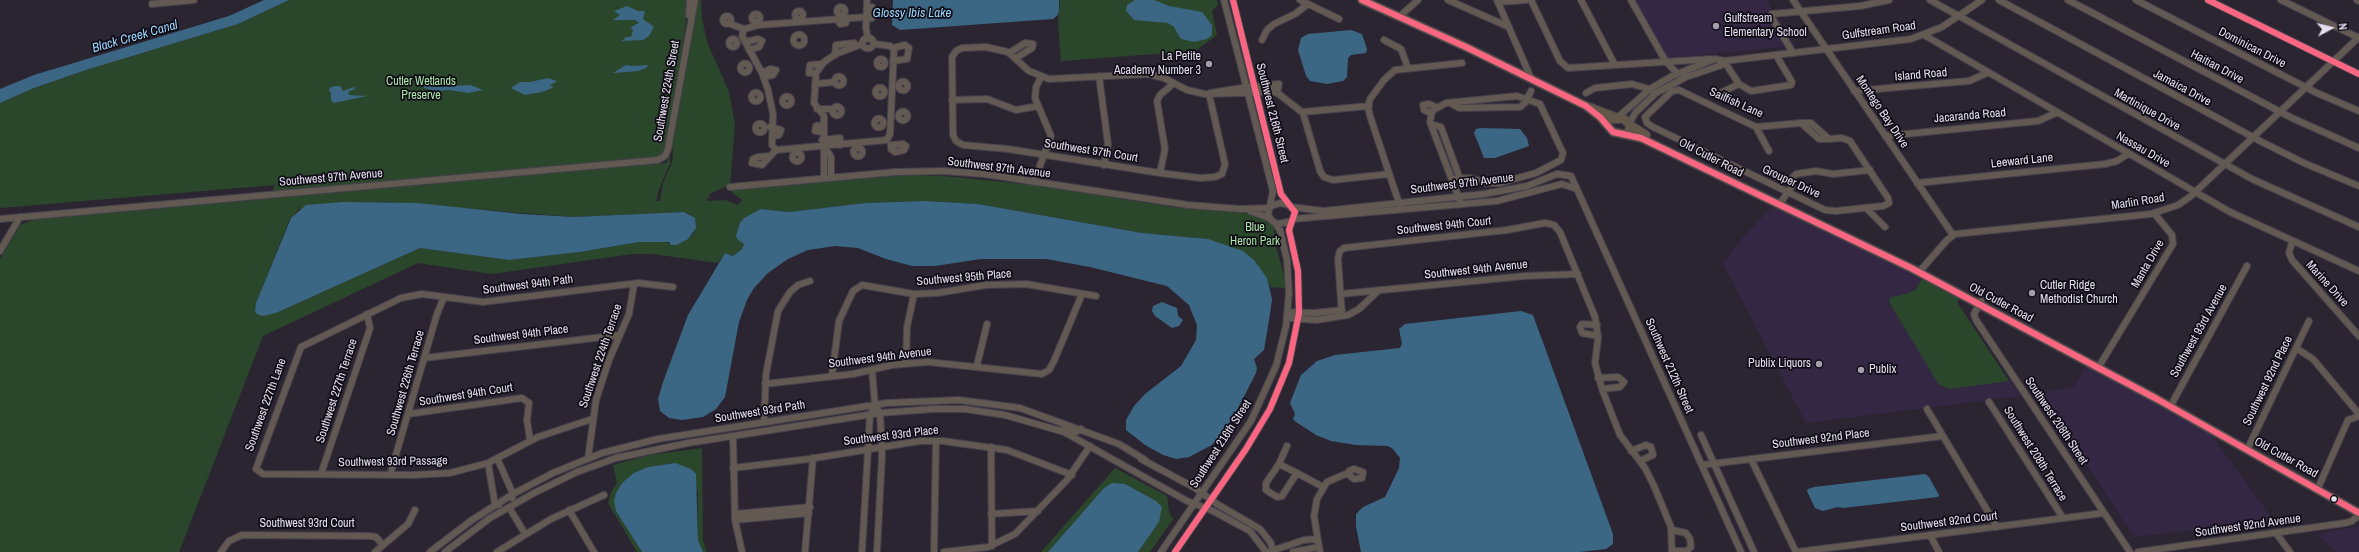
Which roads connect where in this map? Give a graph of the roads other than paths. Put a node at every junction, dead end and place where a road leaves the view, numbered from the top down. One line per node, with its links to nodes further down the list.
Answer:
1 (194, 0): 24 (street)
2 (690, 0): 35 (street, Southwest 224th Street)
3 (695, 0): 35 (street, Southwest 224th Street)
4 (867, 0): 31 (street)
5 (1224, 0): 83 (street, Southwest 216th Street)
6 (1233, 0): 81 (street, Southwest 216th Street)
7 (1300, 0): 27 (street)
8 (1362, 0): 30 (main road)
9 (1418, 0): 30 (street)
10 (1448, 0): 36 (street)
11 (1527, 0): 25 (street)
12 (1530, 0): 64 (street)
13 (1581, 0): 64 (street)
14 (1631, 0): 59 (street)
15 (1793, 0): 28 (street, Montego Bay Drive)
16 (1889, 0): 28 (street)
17 (1930, 0): 29 (street, Martinique Drive)
18 (1982, 0): 29 (street, Gulfstream Road)
19 (1999, 0): 121 (street, Jamaica Drive)
20 (2068, 0): 107 (street, Haitian Drive)
21 (2136, 0): 79 (street, Dominican Drive)
22 (2208, 0): 60 (street)
23 (2281, 0): 40 (street)
24 (171, 1): 26 (street)
25 (1498, 1): 36 (street)
26 (152, 4)
27 (1308, 4): 33 (street); 42 (street)
28 (1801, 12): 49 (street, Montego Bay Drive); 52 (street)
29 (1959, 16): 39 (street, Gulfstream Road); 133 (street, Martinique Drive)
30 (1400, 17): 74 (main road)
31 (866, 18): 32 (street); 41 (street)
32 (800, 20): 37 (street); 38 (street)
33 (1339, 20)
34 (728, 24): 37 (street)
35 (689, 26): 132 (street, Southwest 224th Street)
36 (1510, 27): 74 (street)
37 (744, 29): 44 (street)
38 (800, 34)
39 (1924, 35): 49 (street, Gulfstream Road); 69 (street, Nassau Drive)
40 (2359, 38): 60 (street, Marlin Road)
41 (868, 39): 45 (street); 46 (street)
42 (1262, 40)
43 (1384, 40): 66 (street)
44 (742, 41): 50 (street); 50 (street)
45 (862, 44): 46 (street); 47 (street)
46 (875, 44): 48 (street)
47 (854, 47): 53 (street); 53 (street)
48 (893, 48): 58 (street); 58 (street)
49 (1825, 48): 52 (street, Gulfstream Road); 85 (street, Montego Bay Drive)
50 (749, 50): 62 (street)
51 (1009, 53): 55 (street); 55 (street); 96 (street)
52 (1793, 53): 54 (street, Gulfstream Road)
53 (835, 55): 63 (street)
54 (1776, 55): 57 (street, Gulfstream Road); 78 (street)
55 (1016, 58): 72 (street)
56 (1715, 60): 57 (street); 59 (street); 68 (street)
57 (1724, 61): 73 (street); 78 (street)
58 (891, 62): 80 (street)
59 (1666, 62): 64 (street); 68 (street)
60 (2333, 62): 70 (street); 79 (street, Marlin Road)
61 (1462, 63): 66 (street)
62 (757, 64): 65 (street); 90 (street)
63 (822, 64): 67 (street); 67 (street)
64 (1615, 65)
65 (750, 66)
66 (1408, 68): 101 (street)
67 (816, 73): 77 (street)
68 (1676, 73): 73 (street); 82 (street)
69 (1987, 73): 85 (street, Island Road); 108 (street, Nassau Drive)
70 (2359, 74)
71 (1099, 76): 72 (street); 76 (street); 134 (street)
72 (1041, 77): 100 (street)
73 (1686, 77): 89 (street)
74 (1531, 78): 102 (main road)
75 (834, 82): 77 (street)
76 (1174, 83): 91 (street); 136 (street)
77 (815, 84): 103 (street)
78 (1739, 84): 92 (street)
79 (2307, 87): 105 (street, Dominican Drive); 107 (street, Marlin Road)
80 (894, 88): 86 (street); 111 (street)
81 (1255, 89): 83 (street); 87 (street); 87 (street); 154 (street, Southwest 216th Street)
82 (1650, 89): 88 (street); 89 (street); 110 (street)
83 (1246, 90): 91 (street); 153 (street, Southwest 216th Street)
84 (1531, 91): 94 (street)
85 (1854, 91): 120 (street, Montego Bay Drive)
86 (885, 92)
87 (1277, 93): 106 (street)
88 (1586, 93)
89 (1656, 93): 95 (street); 114 (street)
90 (769, 94): 93 (street); 98 (street)
91 (1209, 94): 136 (street, Southwest 97th Court)
92 (1718, 94)
93 (761, 96)
94 (1527, 98): 99 (street); 99 (street); 141 (street, Southwest 97th Avenue)
95 (1665, 98): 116 (street, Sailfish Lane); 148 (street, Grouper Drive)
96 (952, 100): 100 (street); 130 (street, Southwest 97th Court)
97 (782, 101): 98 (street)
98 (771, 103): 118 (street)
99 (1450, 103): 113 (street)
100 (1038, 106): 130 (street)
101 (1368, 106): 106 (street); 137 (street)
102 (1586, 106): 110 (main road); 115 (main road)
103 (817, 109): 104 (street); 123 (street)
104 (834, 109)
105 (2359, 111)
106 (1302, 112): 137 (street)
107 (2280, 112): 121 (street, Marlin Road); 126 (street, Haitian Drive)
108 (2056, 113): 120 (street, Jacaranda Road); 129 (street, Nassau Drive)
109 (897, 116): 111 (street)
110 (1616, 118): 114 (main road, Old Cutler Road); 115 (main road)
111 (889, 121): 124 (street)
112 (1801, 123): 116 (street, Sailfish Lane); 122 (street); 122 (street, Sailfish Lane)
113 (1432, 124): 140 (street); 141 (street)
114 (1629, 124): 119 (main road); 152 (main road, Old Cutler Road)
115 (1607, 126): 119 (main road, Old Cutler Road)
116 (1756, 127): 128 (street)
117 (765, 128): 118 (street)
118 (773, 128): 127 (street)
119 (1622, 134): 152 (main road, Old Cutler Road)
120 (1885, 136): 143 (street, Montego Bay Drive)
121 (2253, 137): 133 (street, Marlin Road); 144 (street, Jamaica Drive)
122 (1829, 139): 135 (street)
123 (822, 140): 124 (street); 125 (street)
124 (840, 145): 125 (street)
125 (824, 146): 127 (street); 138 (street); 139 (street)
126 (2359, 148)
127 (776, 150): 131 (street)
128 (1769, 151)
129 (2128, 154): 143 (street, Leeward Lane); 147 (street, Nassau Drive)
130 (1045, 155): 134 (street, Southwest 97th Court); 142 (street)
131 (770, 156)
132 (663, 158): 159 (street, Southwest 97th Avenue)
133 (2224, 164): 147 (street, Marlin Road); 165 (street, Martinique Drive)
134 (1104, 165): 136 (street, Southwest 97th Court)
135 (1870, 170): 148 (street); 155 (street, Grouper Drive)
136 (1160, 173)
137 (1389, 174): 150 (street)
138 (830, 177): 139 (street, Southwest 97th Avenue); 142 (street, Southwest 97th Avenue)
139 (824, 178): 145 (street, Southwest 97th Avenue)
140 (1452, 179): 141 (street, Southwest 97th Avenue); 149 (street)
141 (1460, 179)
142 (1034, 182): 156 (street, Southwest 97th Avenue)
143 (1917, 183): 166 (street, Montego Bay Drive)
144 (2359, 186)
145 (730, 187)
146 (1577, 189): 149 (street, Southwest 97th Avenue); 151 (street, Southwest 97th Avenue); 236 (street, Southwest 212th Street)
147 (2194, 192): 158 (street, Marlin Road); 167 (street, Nassau Drive)
148 (1788, 193): 152 (street); 155 (street, Grouper Drive)
149 (1458, 197): 150 (street, Southwest 97th Avenue); 151 (street)
150 (1399, 203): 154 (street, Southwest 97th Avenue); 157 (street)
151 (1461, 204): 157 (street, Southwest 97th Avenue)
152 (1780, 204): 170 (main road, Old Cutler Road)
153 (1270, 207): 154 (street); 156 (street, Southwest 97th Avenue); 160 (street)
154 (1291, 207): 162 (street)
155 (1866, 208): 164 (street)
156 (1240, 209): 160 (street, Southwest 97th Avenue)
157 (1402, 210): 162 (street, Southwest 97th Avenue)
158 (2154, 213): 166 (street, Marlin Road); 198 (street, Manta Drive)
159 (20, 217): 161 (street, Southwest 97th Avenue); 168 (street)
160 (1269, 218): 163 (street)
161 (0, 219)
162 (1292, 220): 163 (street); 186 (street, Southwest 216th Street)
163 (1275, 223): 185 (street, Southwest 216th Street)
164 (1885, 227)
165 (2359, 227)
166 (1953, 235): 170 (street)
167 (2292, 242): 171 (street, Nassau Drive); 192 (street, Marine Drive)
168 (0, 251)
169 (2247, 266): 206 (street, Southwest 93rd Avenue)
170 (1920, 271): 182 (main road, Old Cutler Road)
171 (2359, 271)
172 (1578, 274): 176 (street, Southwest 94th Avenue); 179 (street, Southwest 94th Court); 189 (street)
173 (810, 281): 202 (street)
174 (634, 284): 175 (street, Southwest 94th Path); 181 (street, Southwest 94th Path); 190 (street, Southwest 224th Terrace)
175 (673, 287)
176 (1378, 291): 179 (street, Southwest 94th Avenue); 183 (street)
177 (914, 294): 178 (street, Southwest 95th Place); 196 (street); 200 (street, Southwest 95th Place)
178 (1082, 294): 180 (street, Southwest 95th Place); 197 (street, Southwest 94th Avenue)
179 (1341, 294): 183 (street)
180 (1096, 296)
181 (444, 297): 184 (street, Southwest 94th Path); 195 (street, Southwest 226th Terrace)
182 (1980, 303): 198 (main road, Old Cutler Road); 259 (street, Southwest 208th Street)
183 (1342, 313): 186 (street)
184 (367, 314): 193 (street, Southwest 94th Path); 241 (street, Southwest 227th Terrace)
185 (1288, 315): 186 (street); 246 (street, Southwest 216th Street)
186 (1298, 316): 249 (street, Southwest 216th Street)
187 (2309, 321): 194 (street, Southwest 92nd Place)
188 (987, 324): 197 (street)
189 (1597, 325): 191 (street); 191 (street)
190 (620, 335): 195 (street, Southwest 94th Place); 212 (street, Southwest 224th Terrace)
191 (1598, 336): 201 (street)
192 (2359, 336)
193 (301, 347): 238 (street, Southwest 227th Lane)
194 (2296, 348): 211 (street); 225 (street, Southwest 92nd Place)
195 (424, 358): 209 (street, Southwest 226th Terrace)
196 (906, 364): 197 (street, Southwest 94th Avenue); 199 (street, Southwest 94th Avenue)
197 (977, 365)
198 (2099, 367): 206 (main road, Old Cutler Road)
199 (872, 370): 200 (street, Southwest 94th Avenue); 205 (street)
200 (832, 375): 202 (street, Southwest 94th Avenue)
201 (1598, 378): 203 (street); 203 (street)
202 (764, 384): 213 (street)
203 (1602, 389): 227 (street)
204 (1989, 402): 263 (street, Southwest 208th Terrace)
205 (875, 405): 208 (street); 210 (street); 213 (street, Southwest 93rd Path); 214 (street, Southwest 93rd Path)
206 (2170, 406): 225 (main road, Old Cutler Road)
207 (1927, 409): 218 (street)
208 (880, 413): 210 (street, Southwest 93rd Path); 215 (street, Southwest 93rd Path); 224 (street)
209 (408, 414): 219 (street, Southwest 94th Court); 242 (street, Southwest 226th Terrace)
210 (870, 415): 217 (street, Southwest 93rd Path); 226 (street)
211 (2359, 415): 244 (street)
212 (592, 418): 219 (street, Southwest 93rd Passage); 229 (street, Southwest 224th Terrace)
213 (764, 422): 229 (street, Southwest 93rd Path)
214 (1081, 429): 215 (street); 246 (street, Southwest 93rd Path)
215 (1059, 430): 221 (street, Southwest 93rd Path)
216 (1701, 435): 234 (street)
217 (733, 436): 237 (street); 252 (street, Southwest 93rd Path)
218 (1943, 436): 231 (street, Southwest 92nd Place); 264 (street)
219 (530, 440): 228 (street, Southwest 93rd Passage)
220 (936, 441): 223 (street, Southwest 93rd Place); 224 (street, Southwest 93rd Place); 285 (street)
221 (1090, 446): 243 (street); 251 (street, Southwest 93rd Path)
222 (1287, 446): 235 (street)
223 (990, 447): 243 (street, Southwest 93rd Place); 260 (street)
224 (881, 448): 226 (street, Southwest 93rd Place); 284 (street)
225 (2248, 448): 244 (main road, Old Cutler Road); 261 (main road, Old Cutler Road)
226 (869, 449): 230 (street, Southwest 93rd Place); 283 (street)
227 (1631, 451): 232 (street); 232 (street)
228 (497, 458): 233 (street, Southwest 93rd Passage); 247 (street)
229 (588, 458): 247 (street, Southwest 93rd Path)
230 (813, 458): 237 (street, Southwest 93rd Place); 257 (street)
231 (1751, 459): 234 (street, Southwest 92nd Place); 294 (street)
232 (1640, 461): 265 (street)
233 (488, 463): 242 (street, Southwest 93rd Passage); 250 (street)
234 (1713, 463): 236 (street, Southwest 92nd Place); 293 (street)
235 (1279, 464): 239 (street); 239 (street)
236 (1702, 465): 292 (street, Southwest 212th Street)
237 (733, 468): 262 (street)
238 (256, 470): 241 (street, Southwest 93rd Passage)
239 (1297, 473): 245 (street)
240 (1348, 473): 245 (street)
241 (321, 474): 242 (street, Southwest 93rd Passage)
242 (390, 475)
243 (1072, 475): 258 (street)
244 (2319, 486): 254 (main road, Old Cutler Road)
245 (1323, 487): 269 (street)
246 (1202, 493): 249 (street); 251 (street, Southwest 216th Street)
247 (513, 494): 250 (street, Southwest 93rd Path); 252 (street)
248 (604, 495): 256 (street)
249 (1211, 500): 253 (street, Southwest 216th Street); 275 (street)
250 (495, 504): 252 (street); 278 (street, Southwest 93rd Path)
251 (1194, 504): 253 (street, Southwest 93rd Path); 287 (street, Southwest 216th Street)
252 (508, 507): 267 (street); 279 (street, Southwest 93rd Path)
253 (1205, 508): 288 (street, Southwest 216th Street); 289 (street)
254 (2359, 509)
255 (415, 510): 270 (street)
256 (569, 510): 267 (street); 274 (street)
257 (809, 510): 262 (street); 282 (street)
258 (1038, 511): 260 (street); 271 (street)
259 (2104, 513): 263 (street, Southwest 92nd Court); 296 (street, Southwest 208th Street)
260 (991, 514): 271 (street)
261 (2359, 514): 266 (street, Southwest 92nd Avenue)
262 (735, 517): 281 (street)
263 (2062, 518): 264 (street, Southwest 92nd Court)
264 (1997, 527): 268 (street, Southwest 92nd Court)
265 (1672, 530): 291 (street); 291 (street)
266 (2276, 533): 297 (street, Southwest 92nd Avenue); 298 (street)
267 (525, 534): 272 (street)
268 (1930, 535): 294 (street, Southwest 92nd Court); 295 (street)
269 (1317, 539): 273 (street); 275 (street)
270 (383, 545): 276 (street, Southwest 93rd Court); 277 (street)
271 (992, 546): 286 (street)
272 (507, 549): 280 (street)
273 (1319, 549): 290 (street)
274 (591, 551)
275 (1273, 551): 289 (street)
276 (221, 552)
277 (375, 552)
278 (430, 552)
279 (445, 552)
280 (497, 552)
281 (742, 552)
282 (805, 552)
283 (862, 552)
284 (877, 552)
285 (934, 552)
286 (944, 552)
287 (1161, 552)
288 (1175, 552)
289 (1266, 552)
290 (1293, 552)
291 (1672, 552)
292 (1741, 552)
293 (1754, 552)
294 (1796, 552)
295 (1939, 552)
296 (2130, 552)
297 (2138, 552)
298 (2290, 552)

